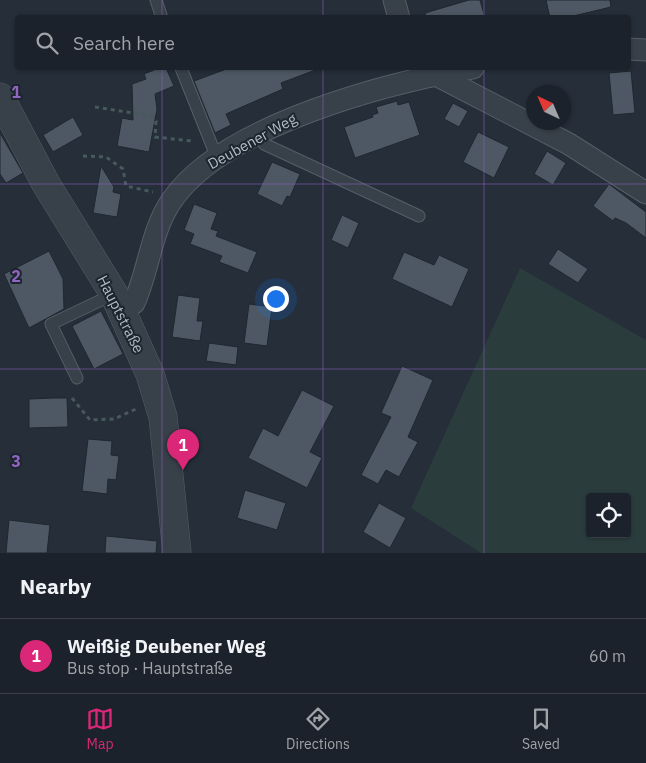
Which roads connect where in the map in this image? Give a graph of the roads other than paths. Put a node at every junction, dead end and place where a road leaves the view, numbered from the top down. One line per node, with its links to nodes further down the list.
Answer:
1 (156, 0): 3 (lane)
2 (394, 0): 4 (street)
3 (161, 15)
4 (398, 15)
5 (631, 49): 6 (street)
6 (646, 50)
7 (181, 70): 12 (lane)
8 (456, 70): 9 (street, Deubener Weg)
9 (422, 74): 11 (street, Deubener Weg); 13 (street)
10 (0, 97): 15 (street, Hauptstraße)
11 (258, 134): 12 (street, Deubener Weg); 14 (lane)
12 (217, 158): 15 (street, Deubener Weg)
13 (646, 193)
14 (419, 216)
15 (117, 301): 16 (lane); 17 (street, Hauptstraße)
16 (77, 378)
17 (177, 553)

